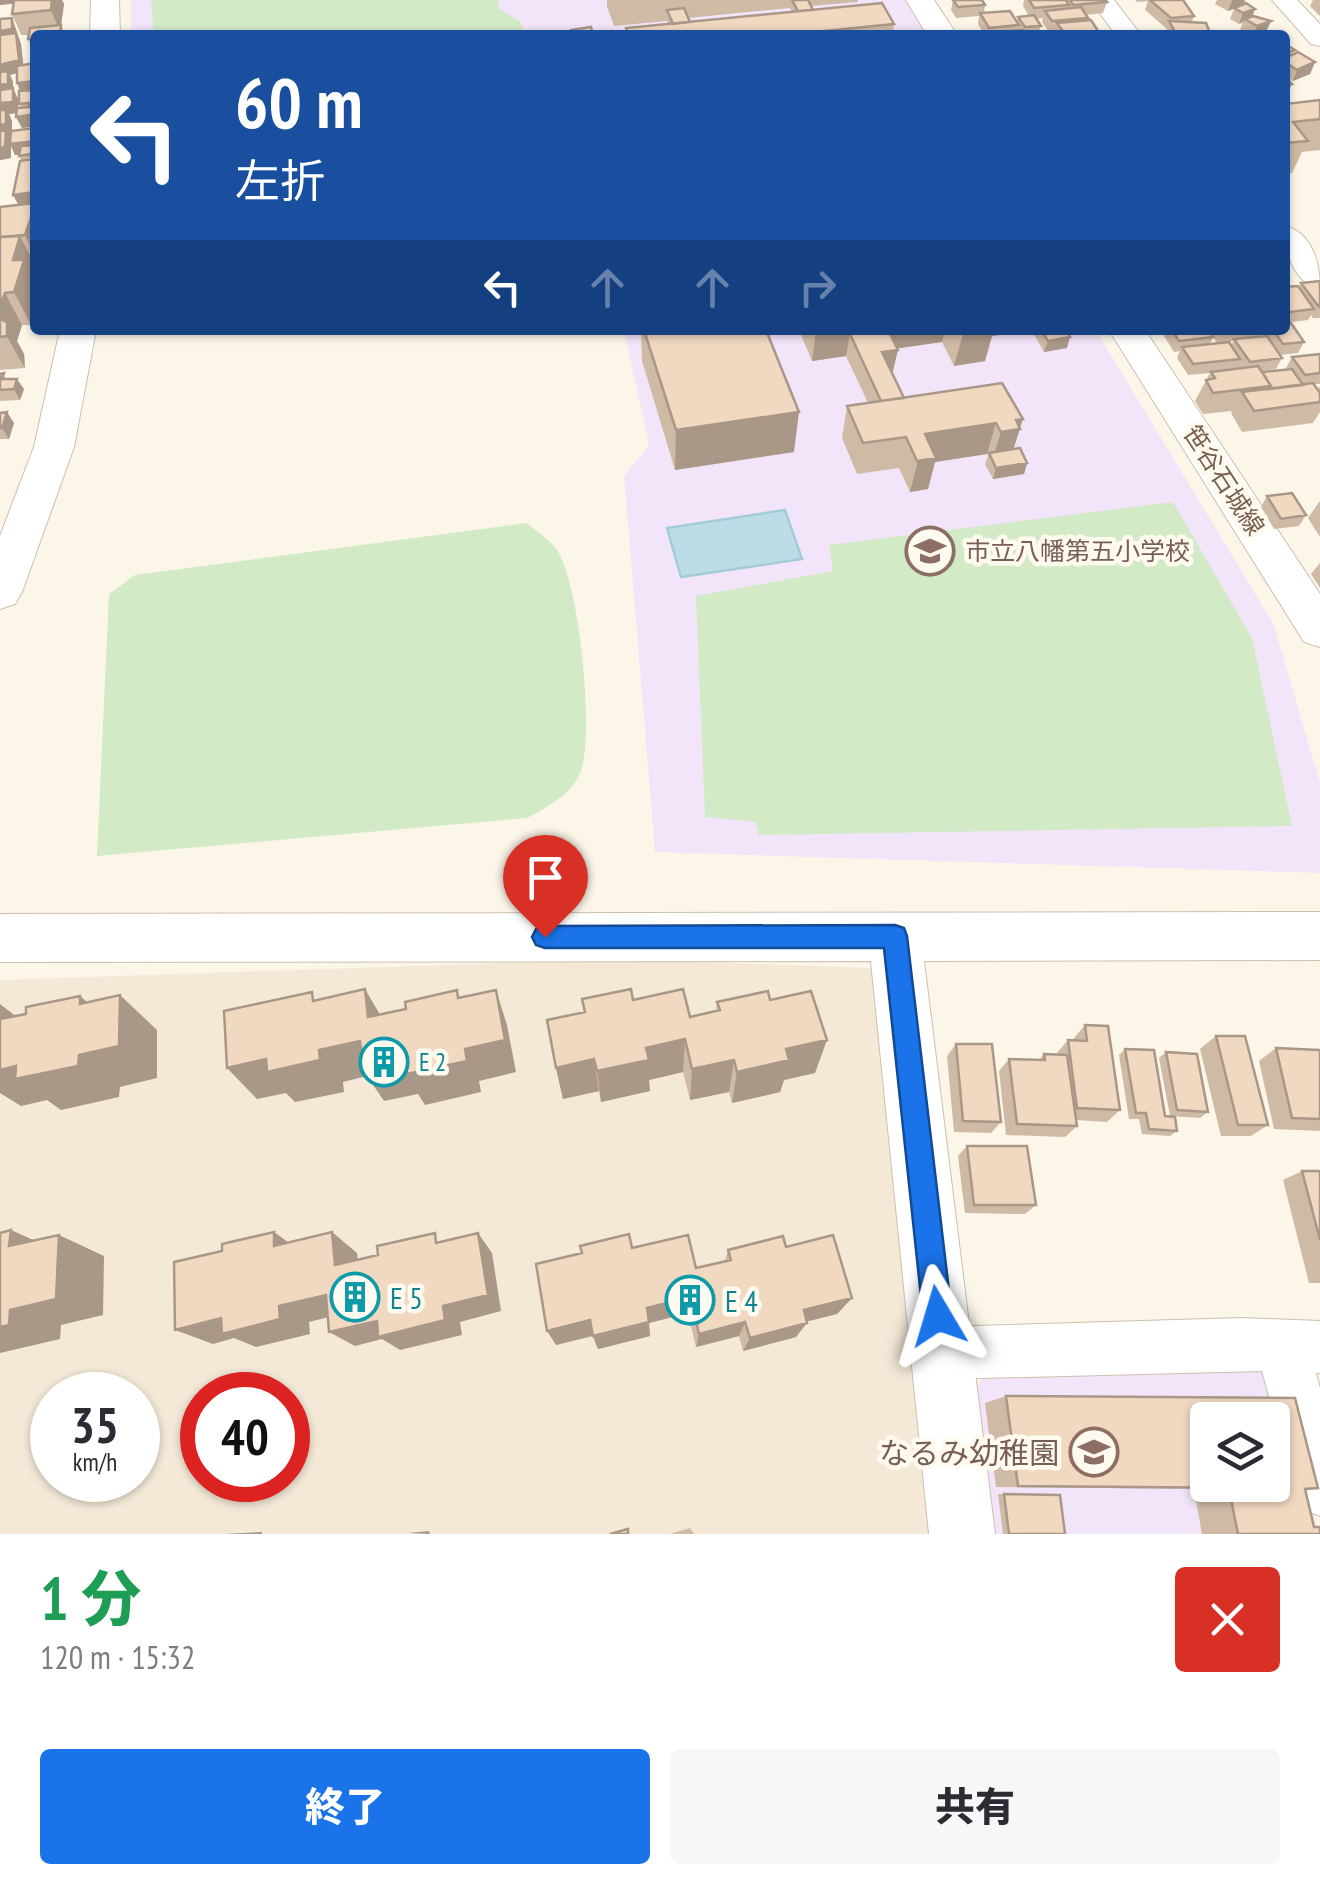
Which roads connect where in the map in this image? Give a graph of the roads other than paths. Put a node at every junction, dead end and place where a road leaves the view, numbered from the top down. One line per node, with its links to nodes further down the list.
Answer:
1 (105, 0): 5 (street)
2 (920, 0): 6 (street)
3 (1102, 0): 7 (street)
4 (1284, 0): 8 (street)
5 (105, 30)
6 (939, 30)
7 (1125, 30)
8 (1320, 38)
9 (1290, 241): 10 (street)
10 (1320, 280)
11 (77, 335): 13 (street)
12 (1131, 335): 14 (street, 笹谷石城線)
13 (0, 592)
14 (1320, 630)
15 (895, 936): 16 (street); 17 (street); 19 (street)
16 (1320, 936)
17 (0, 938)
18 (1301, 1346): 19 (street); 20 (street)
19 (942, 1353): 21 (street)
20 (1320, 1488)
21 (962, 1534)

